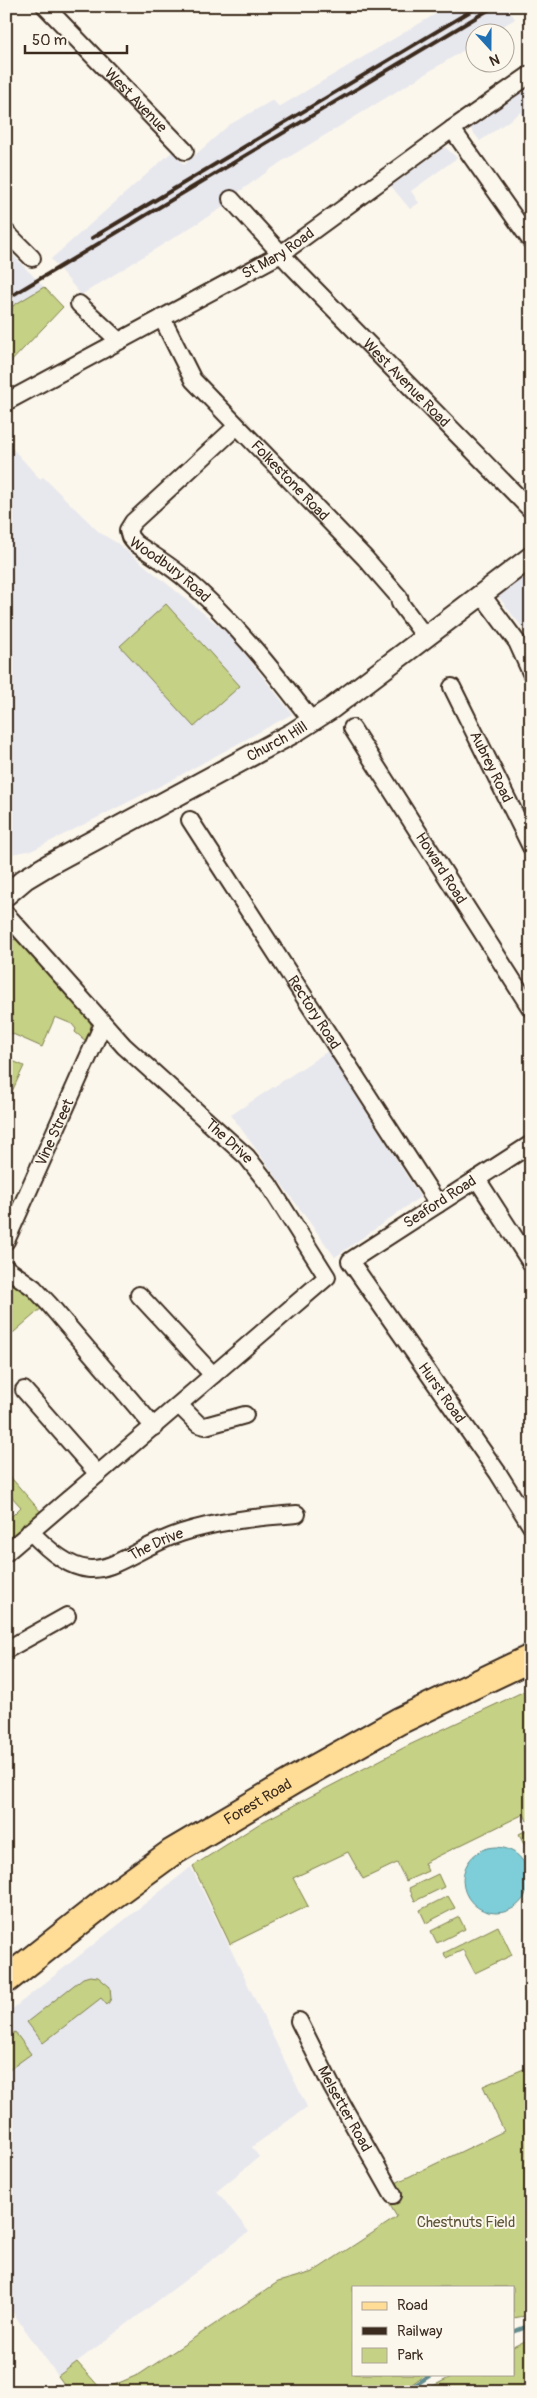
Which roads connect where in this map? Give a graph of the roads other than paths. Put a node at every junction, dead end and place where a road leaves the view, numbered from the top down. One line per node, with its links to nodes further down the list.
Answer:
1 (45, 6): 4 (street, West Avenue)
2 (531, 74): 3 (street, St Mary Road)
3 (452, 129): 7 (street); 8 (street, St Mary Road)
4 (185, 151)
5 (231, 199): 8 (street)
6 (6, 232): 9 (street)
7 (531, 241)
8 (282, 254): 11 (street, St Mary Road); 15 (street, West Avenue Road)
9 (32, 258)
10 (79, 304): 12 (street)
11 (162, 318): 12 (street, St Mary Road); 14 (street, Folkestone Road)
12 (119, 341): 13 (street, St Mary Road)
13 (6, 402)
14 (237, 426): 18 (street, Folkestone Road); 21 (street, Woodbury Road)
15 (531, 510)
16 (531, 557): 17 (street, Church Hill)
17 (482, 595): 18 (street, Church Hill); 19 (street)
18 (426, 638): 21 (street, Church Hill)
19 (531, 674)
20 (452, 686): 24 (street, Aubrey Road)
21 (312, 722): 25 (street, Church Hill)
22 (352, 728): 27 (street, Howard Road)
23 (190, 820): 31 (street, Rectory Road)
24 (531, 847)
25 (6, 895)
26 (6, 914): 28 (street, The Drive)
27 (531, 1009)
28 (103, 1024): 32 (street, Vine Street); 37 (street, The Drive)
29 (531, 1144): 30 (street, Seaford Road)
30 (478, 1179): 31 (street, Seaford Road); 34 (street)
31 (438, 1204): 33 (street, Seaford Road)
32 (6, 1240)
33 (350, 1261): 44 (street, Hurst Road)
34 (531, 1263)
35 (6, 1268): 41 (street)
36 (139, 1295): 37 (street)
37 (213, 1375): 39 (street, The Drive)
38 (24, 1390): 42 (street)
39 (180, 1405): 40 (street); 41 (street, The Drive)
40 (245, 1415)
41 (154, 1426): 42 (street, The Drive)
42 (98, 1474): 45 (street, The Drive)
43 (297, 1514): 45 (street, The Drive)
44 (531, 1526)
45 (30, 1532): 46 (street, The Drive)
46 (6, 1553)
47 (67, 1616): 49 (street)
48 (531, 1640): 51 (main road, Forest Road)
49 (6, 1650)
50 (531, 1658): 52 (main road, Forest Road)
51 (6, 1959)
52 (6, 1980)
53 (299, 2021): 54 (street, Melsetter Road)
54 (393, 2195)

